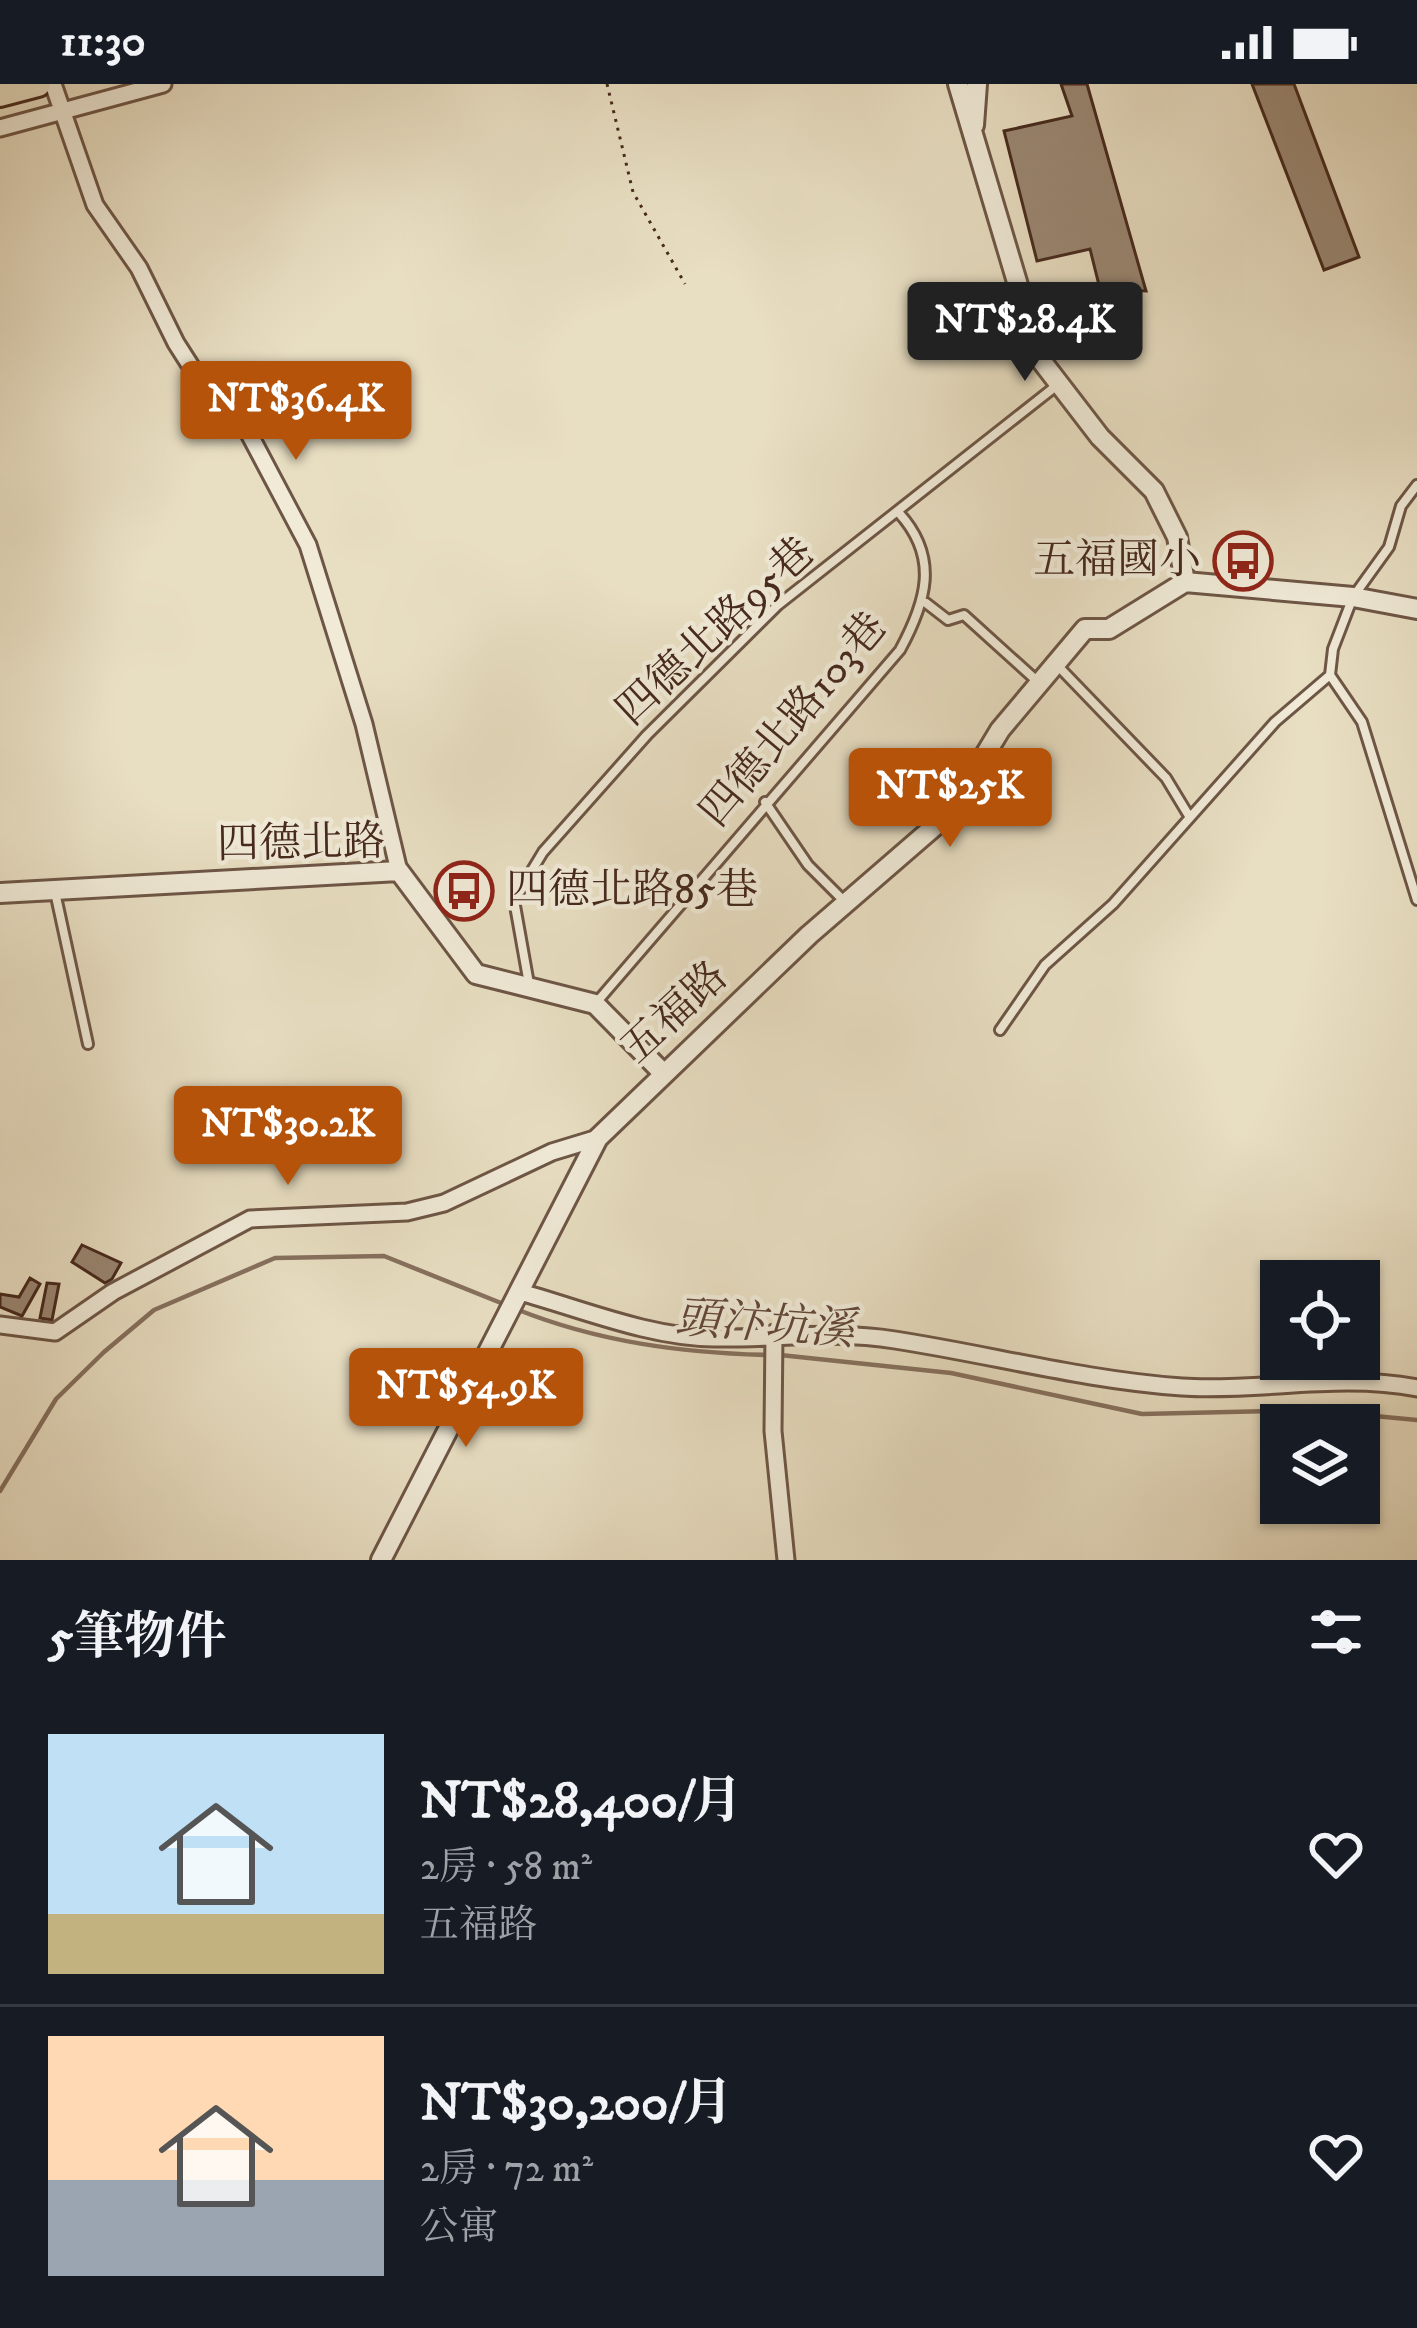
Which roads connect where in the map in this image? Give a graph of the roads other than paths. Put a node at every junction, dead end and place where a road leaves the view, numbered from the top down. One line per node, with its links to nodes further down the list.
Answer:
1 (38, 84): 6 (main road)
2 (53, 84): 7 (street)
3 (164, 84): 7 (street)
4 (958, 84): 9 (street)
5 (977, 84): 9 (street)
6 (0, 94)
7 (62, 109): 8 (street); 22 (street)
8 (0, 128)
9 (973, 142): 10 (street)
10 (1059, 383): 12 (lane, 四德北路95巷); 13 (street)
11 (1417, 485): 14 (lane)
12 (898, 513): 15 (lane, 四德北路103巷); 27 (lane, 四德北路95巷)
13 (1185, 582): 14 (street); 17 (street, 五福路)
14 (1354, 597): 16 (street); 18 (lane)
15 (926, 603): 19 (lane); 20 (lane, 四德北路103巷)
16 (1417, 609)
17 (1053, 661): 19 (street, 五福路); 21 (lane)
18 (1330, 675): 21 (lane); 25 (lane)
19 (1037, 681): 26 (street, 五福路)
20 (765, 802): 26 (lane); 28 (lane, 四德北路103巷)
21 (1190, 815): 29 (lane)
22 (398, 871): 23 (street, 四德北路); 27 (street, 四德北路)
23 (55, 890): 24 (street, 四德北路); 30 (lane)
24 (0, 893)
25 (1417, 900)
26 (845, 902): 31 (street, 五福路)
27 (530, 986): 28 (street, 四德北路)
28 (595, 1004): 31 (street, 四德北路)
29 (1000, 1030)
30 (88, 1044)
31 (664, 1074): 32 (street, 五福路)
32 (598, 1138): 33 (street, 五福路); 34 (street)
33 (520, 1292): 35 (street); 37 (street, 五福路)
34 (0, 1325)
35 (774, 1333): 36 (street); 38 (street)
36 (1417, 1388)
37 (381, 1560)
38 (786, 1560)

